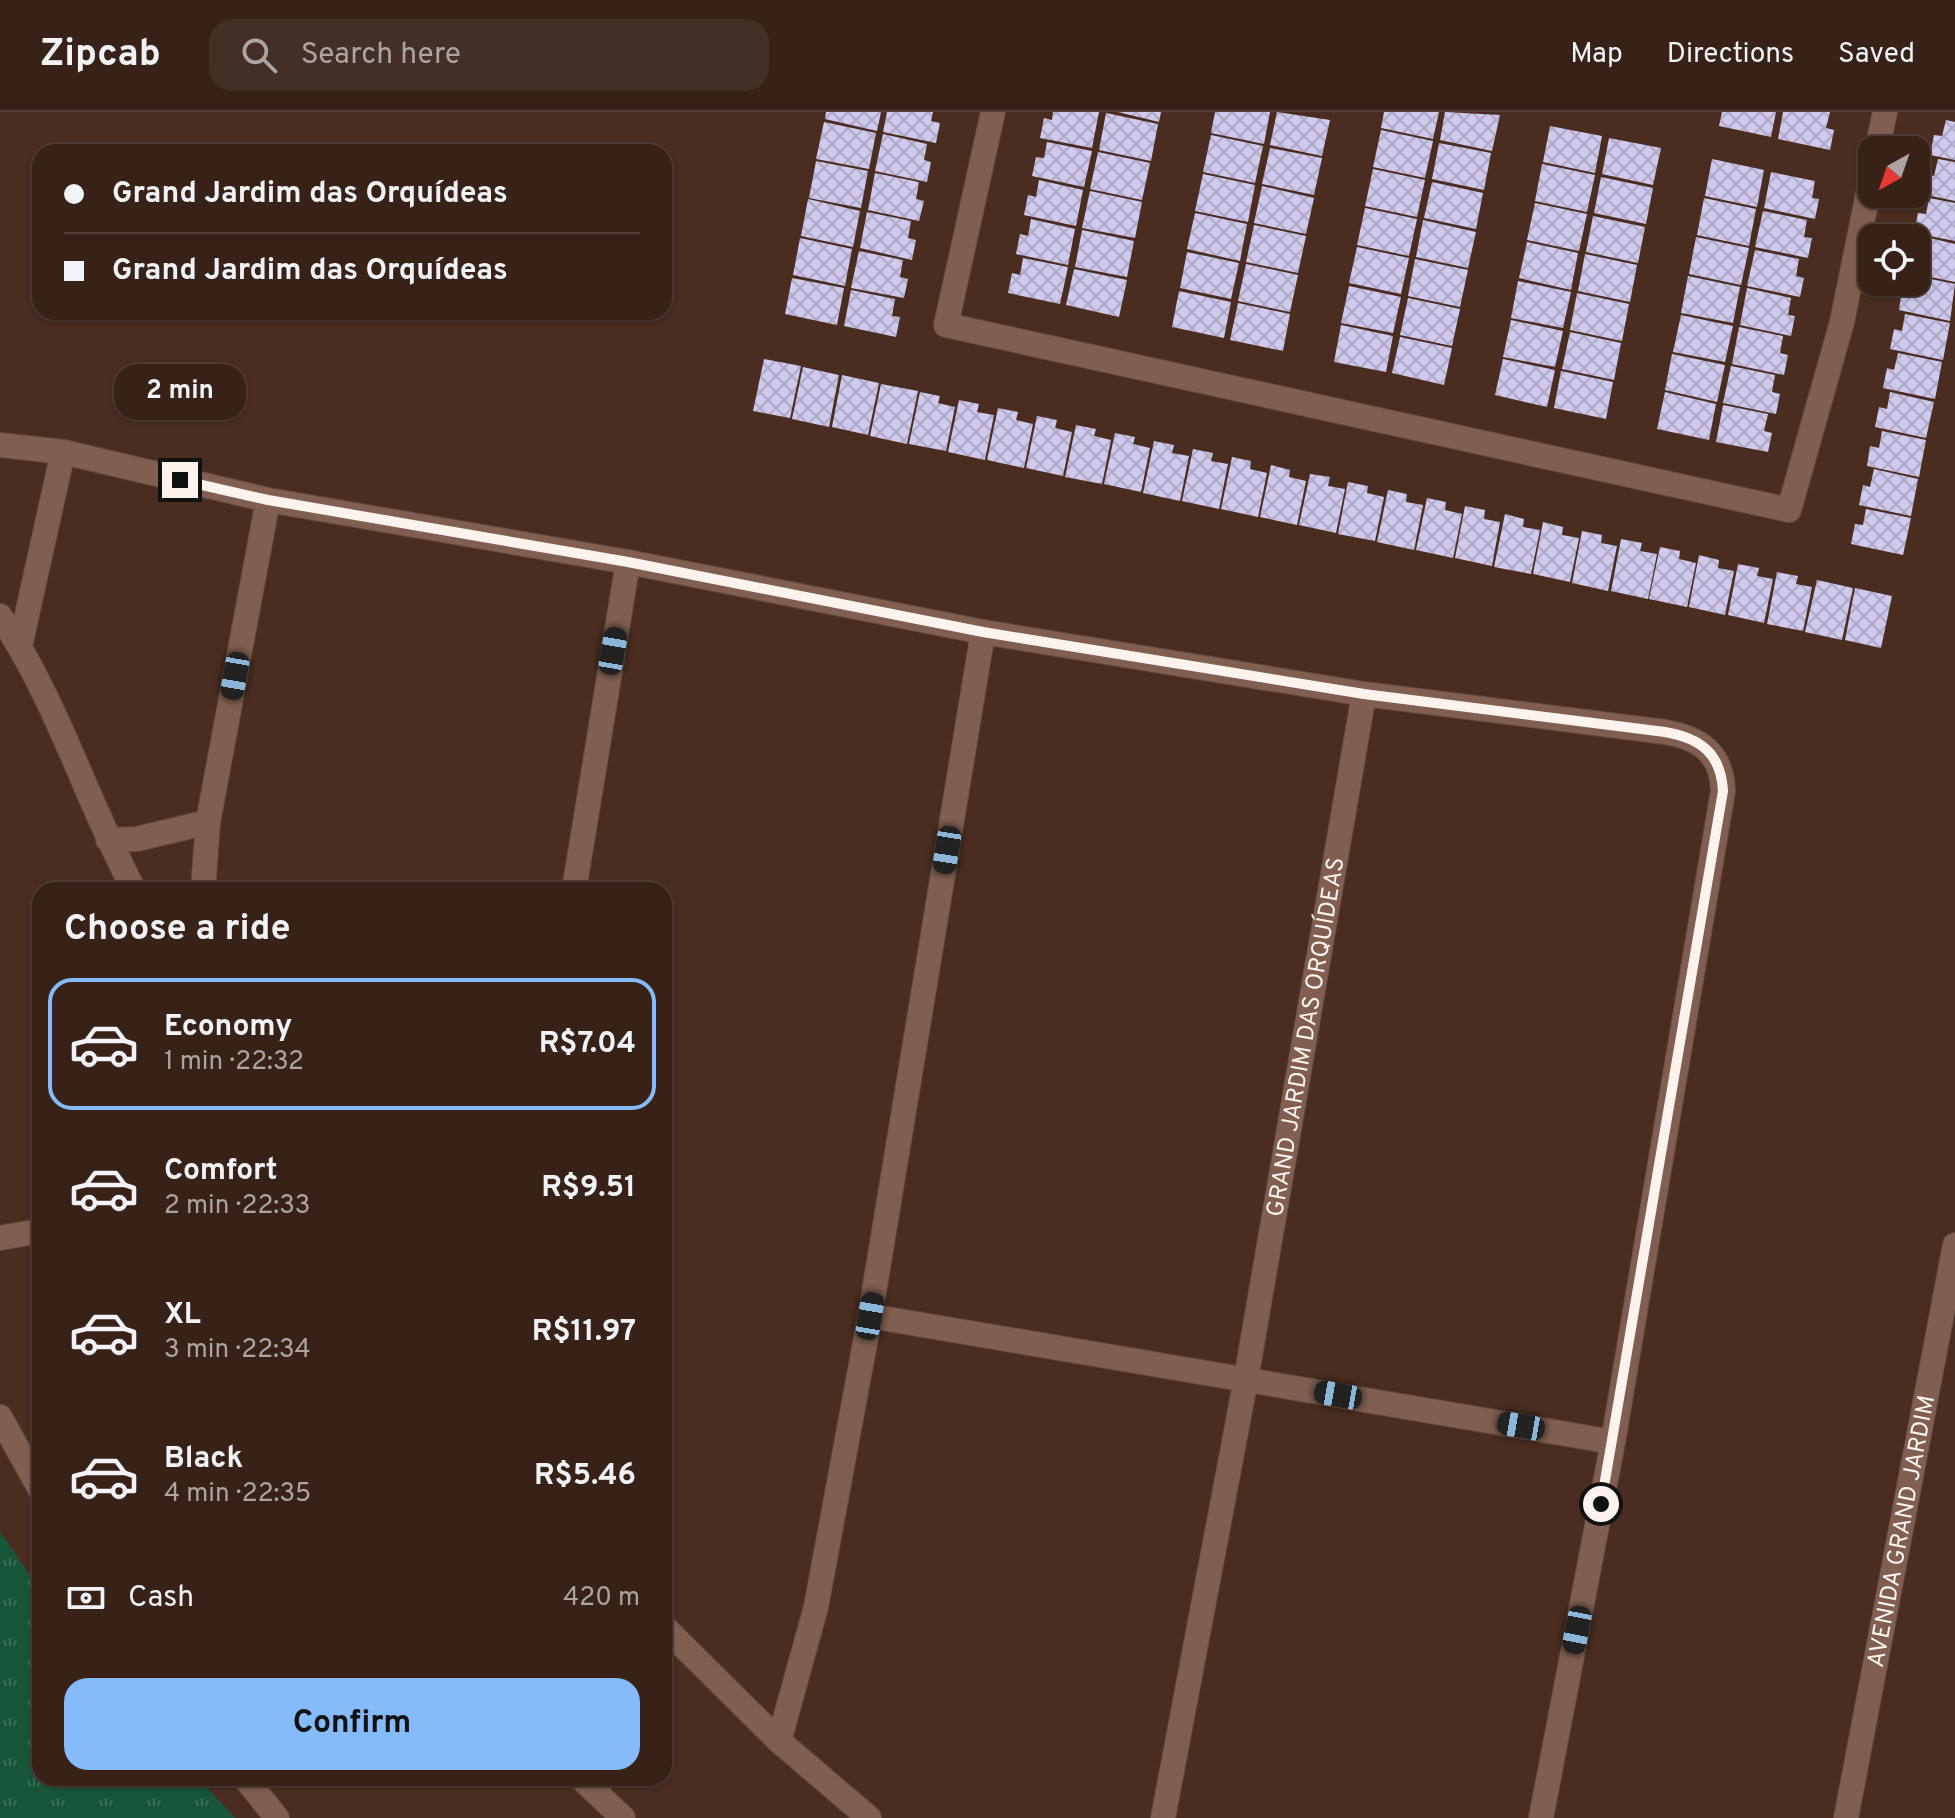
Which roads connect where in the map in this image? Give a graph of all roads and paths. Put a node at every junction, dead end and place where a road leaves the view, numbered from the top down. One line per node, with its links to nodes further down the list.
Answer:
1 (993, 112): 4 (street)
2 (1885, 112): 3 (street)
3 (1880, 136)
4 (1865, 208)
5 (0, 445): 6 (street)
6 (63, 452): 7 (street); 11 (street)
7 (268, 500): 8 (street); 13 (street)
8 (628, 562): 10 (street); 17 (street)
9 (0, 616): 11 (street)
10 (983, 632): 12 (street); 21 (street)
11 (20, 646): 14 (street)
12 (1364, 694): 22 (street, GRAND JARDIM DAS ORQUÍDEAS); 24 (street)
13 (208, 822): 14 (street); 16 (street)
14 (108, 840): 15 (street)
15 (130, 882)
16 (204, 882)
17 (575, 882)
18 (32, 1232): 19 (street)
19 (0, 1238)
20 (1955, 1245): 35 (street, AVENIDA GRAND JARDIM)
21 (870, 1316): 22 (street); 27 (street)
22 (1246, 1379): 24 (street); 33 (street, GRAND JARDIM DAS ORQUÍDEAS)
23 (0, 1417): 25 (street)
24 (1613, 1442): 34 (street)
25 (32, 1475)
26 (672, 1635): 27 (street)
27 (779, 1741): 32 (street)
28 (251, 1786): 30 (street)
29 (589, 1786): 31 (street)
30 (277, 1818)
31 (623, 1818)
32 (869, 1818)
33 (1163, 1818)
34 (1541, 1818)
35 (1846, 1818)

